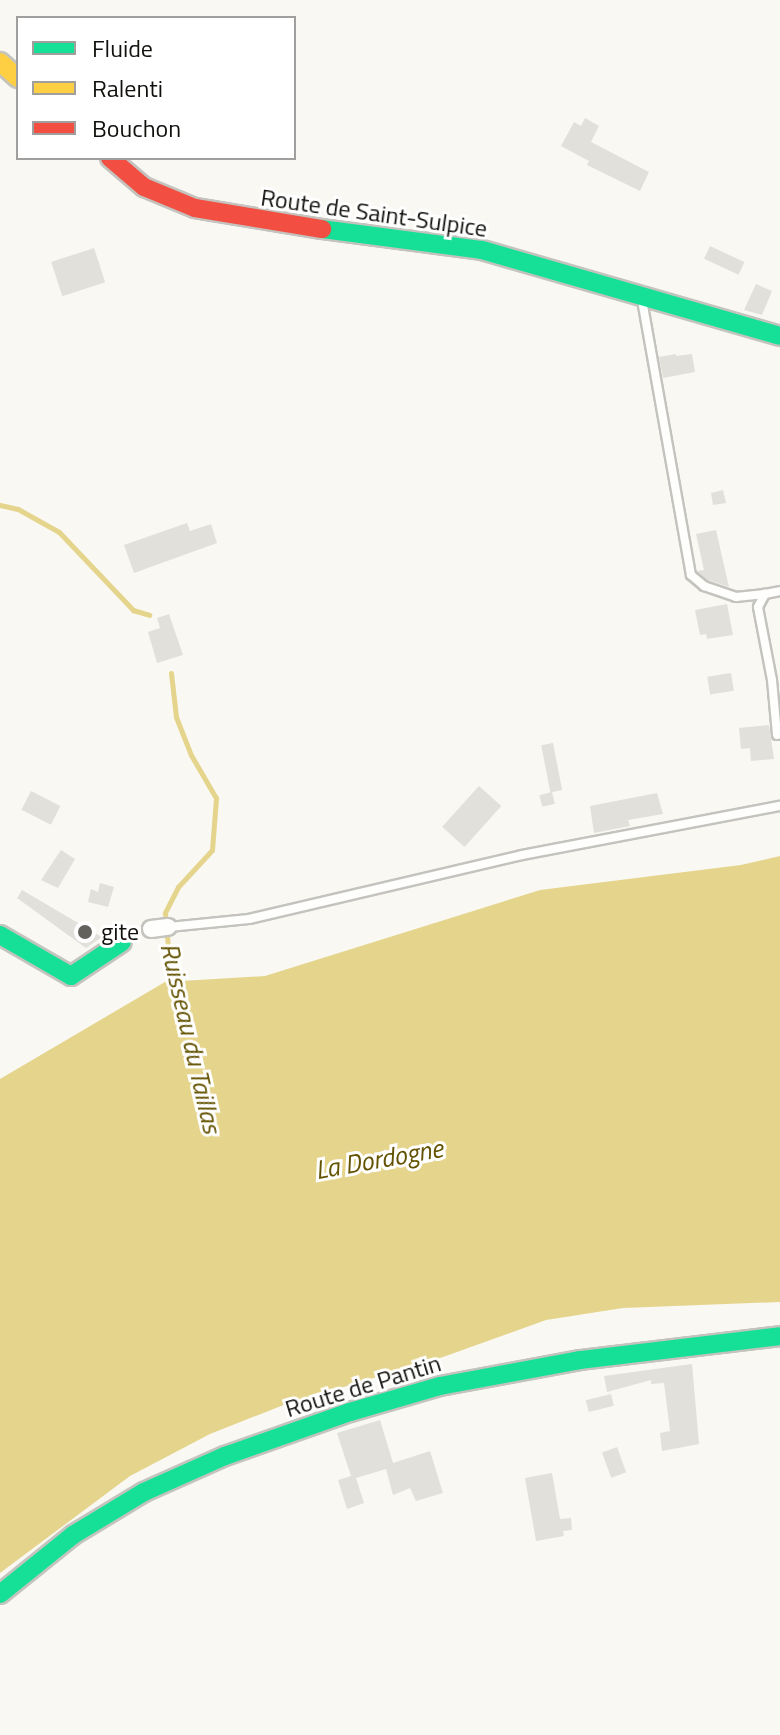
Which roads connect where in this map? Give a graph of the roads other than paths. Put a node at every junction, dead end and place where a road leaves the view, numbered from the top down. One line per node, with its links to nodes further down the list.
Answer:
1 (0, 62): 2 (street)
2 (16, 76)
3 (112, 160): 4 (street, Route de Saint-Sulpice)
4 (642, 296): 5 (street, Route de Saint-Sulpice); 7 (lane)
5 (780, 336)
6 (780, 591): 7 (lane)
7 (765, 594): 8 (lane)
8 (777, 735)
9 (780, 806): 10 (lane)
10 (159, 928)
11 (0, 935): 12 (street)
12 (122, 942)
13 (780, 1336): 14 (street, Route de Pantin)
14 (0, 1594)

